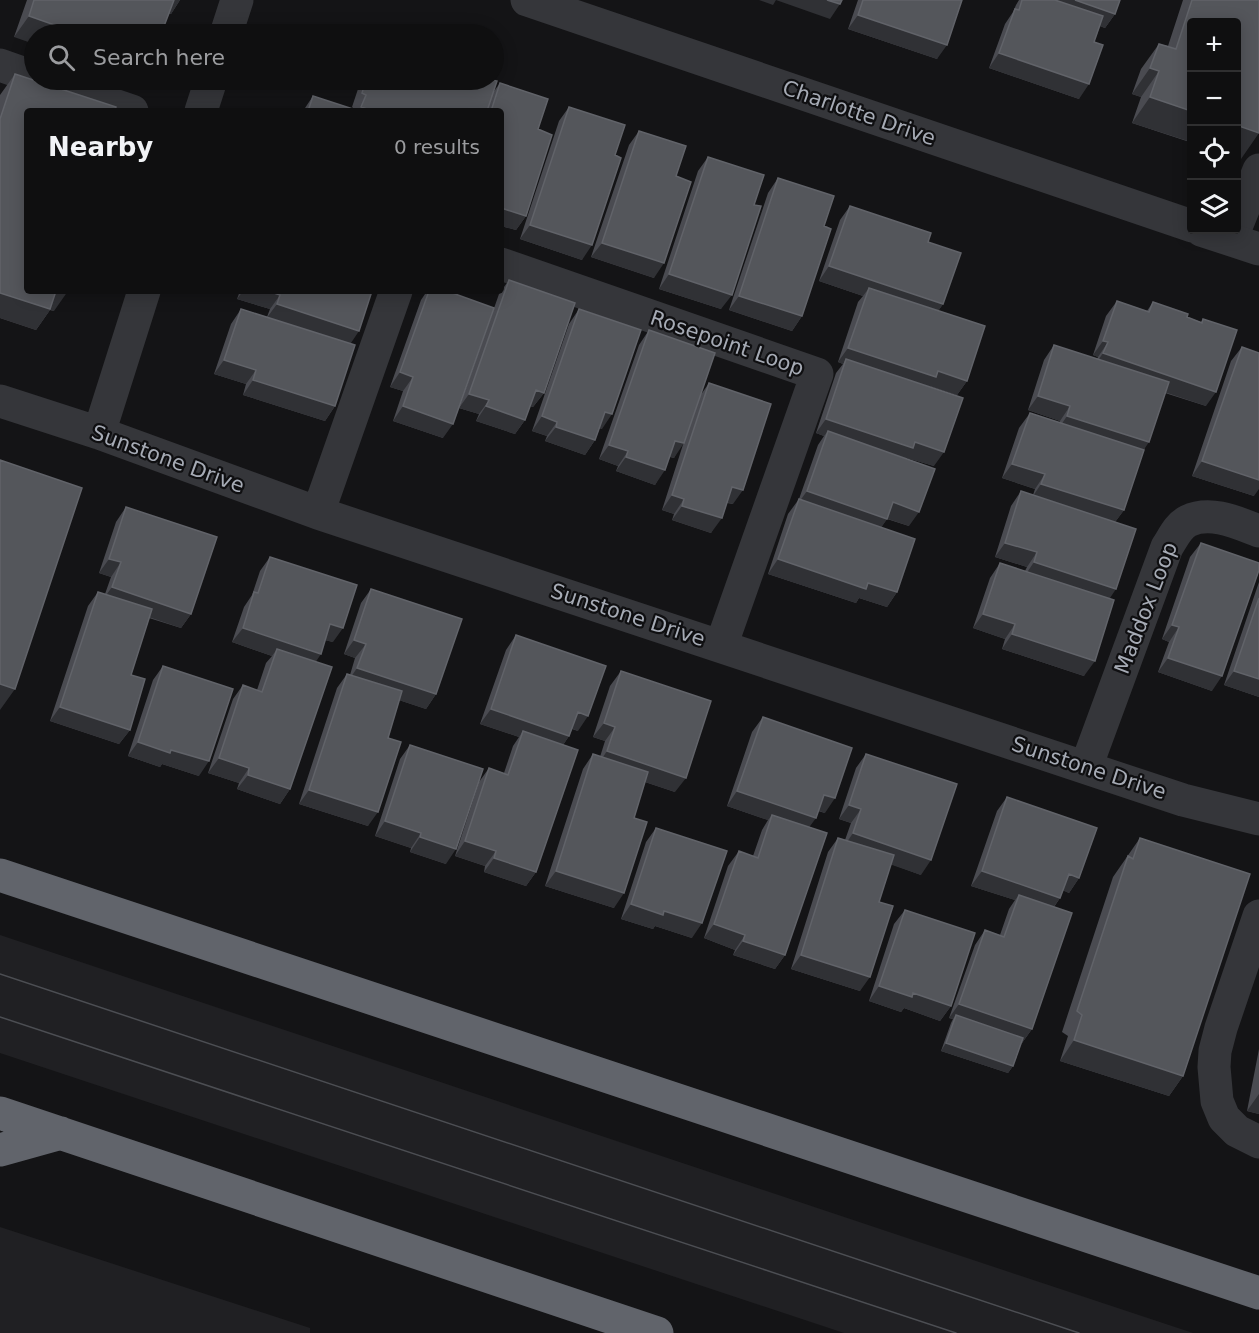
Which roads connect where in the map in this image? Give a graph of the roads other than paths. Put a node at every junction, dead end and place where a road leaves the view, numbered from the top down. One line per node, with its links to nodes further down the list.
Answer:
1 (237, 0): 3 (street)
2 (527, 0): 11 (street, Charlotte Drive)
3 (229, 24)
4 (0, 65): 5 (street)
5 (24, 73)
6 (70, 90): 8 (street)
7 (208, 90): 9 (street)
8 (123, 108)
9 (202, 108)
10 (1259, 170): 12 (street)
11 (1187, 225)
12 (1241, 236)
13 (504, 265): 20 (street, Rosepoint Loop)
14 (143, 294): 17 (street)
15 (395, 294): 18 (street)
16 (0, 401): 17 (street, Sunstone Drive)
17 (99, 433): 18 (street, Sunstone Drive)
18 (318, 513): 20 (street, Sunstone Drive)
19 (1259, 531): 21 (street, Maddox Loop)
20 (722, 646): 21 (street, Sunstone Drive)
21 (1086, 767): 22 (street, Sunstone Drive)
22 (1259, 819)
23 (0, 875): 29 (highway)
24 (1259, 916): 27 (street)
25 (0, 1113): 26 (highway)
26 (61, 1133): 28 (highway); 30 (highway)
27 (1259, 1142)
28 (0, 1150)
29 (1259, 1293)
30 (657, 1333)

